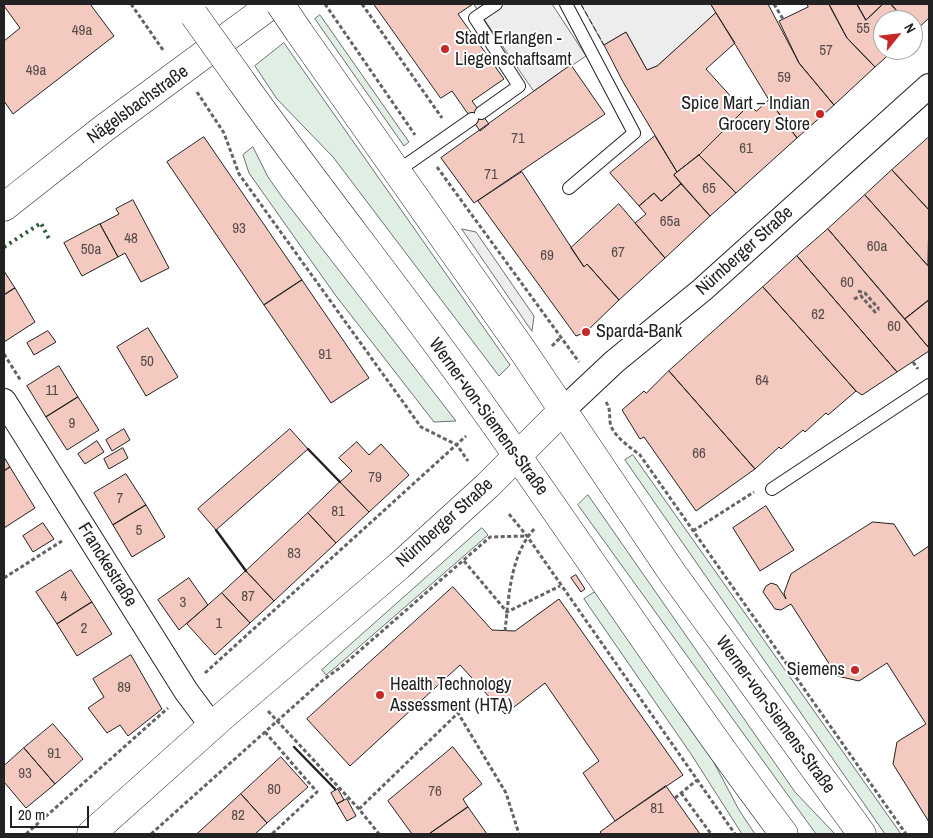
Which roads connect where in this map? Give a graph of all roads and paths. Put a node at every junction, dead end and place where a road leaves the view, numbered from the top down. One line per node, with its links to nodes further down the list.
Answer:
1 (131, 4): 11 (path)
2 (272, 4): 11 (main road, Nägelsbachstraße)
3 (280, 4): 16 (main road, Werner-von-Siemens-Straße, bridge)
4 (325, 4): 15 (path)
5 (362, 4): 14 (path)
6 (496, 4): 14 (lane)
7 (566, 4): 17 (lane)
8 (774, 4): 10 (path)
9 (190, 9): 30 (main road, Werner-von-Siemens-Straße, bridge)
10 (783, 19)
11 (182, 72): 18 (main road, Nägelsbachstraße)
12 (927, 93): 23 (street, Nürnberger Straße)
13 (199, 96): 29 (path)
14 (452, 133): 15 (lane)
15 (426, 151): 16 (lane); 21 (path)
16 (396, 172): 26 (main road, Werner-von-Siemens-Straße)
17 (569, 188)
18 (4, 207)
19 (858, 291): 20 (path)
20 (854, 299)
21 (561, 338): 22 (path); 23 (path)
22 (550, 348)
23 (592, 381): 26 (street, Nürnberger Straße)
24 (929, 385): 32 (lane)
25 (4, 401): 42 (street, Franckestraße)
26 (563, 410): 30 (main road, Nürnberger Straße); 60 (main road, Werner-von-Siemens-Straße)
27 (616, 434): 34 (path)
28 (466, 436): 29 (path)
29 (457, 445): 31 (path); 42 (path)
30 (517, 455): 43 (main road, Nürnberger Straße); 59 (main road, Werner-von-Siemens-Straße)
31 (468, 461)
32 (772, 489): 34 (path)
33 (508, 514): 35 (path)
34 (693, 531): 61 (path)
35 (527, 536): 37 (path); 39 (path); 40 (path)
36 (67, 538): 38 (path)
37 (464, 561): 40 (path); 44 (path)
38 (4, 578)
39 (560, 586): 40 (path); 47 (path)
40 (507, 612): 41 (path)
41 (505, 631)
42 (186, 691): 45 (street, Franckestraße); 51 (path)
43 (251, 692): 44 (path); 45 (main road, Nürnberger Straße)
44 (278, 721): 46 (path); 50 (path)
45 (212, 726): 52 (main road, Nürnberger Straße)
46 (265, 732): 53 (path); 54 (path)
47 (696, 780): 48 (path); 58 (path)
48 (680, 793): 49 (path); 57 (path)
49 (675, 798)
50 (359, 809): 55 (path); 56 (path)
51 (26, 834)
52 (91, 834)
53 (151, 834)
54 (272, 834)
55 (379, 834)
56 (518, 834)
57 (711, 834)
58 (735, 834)
59 (784, 834)
60 (862, 834)
61 (906, 834)

